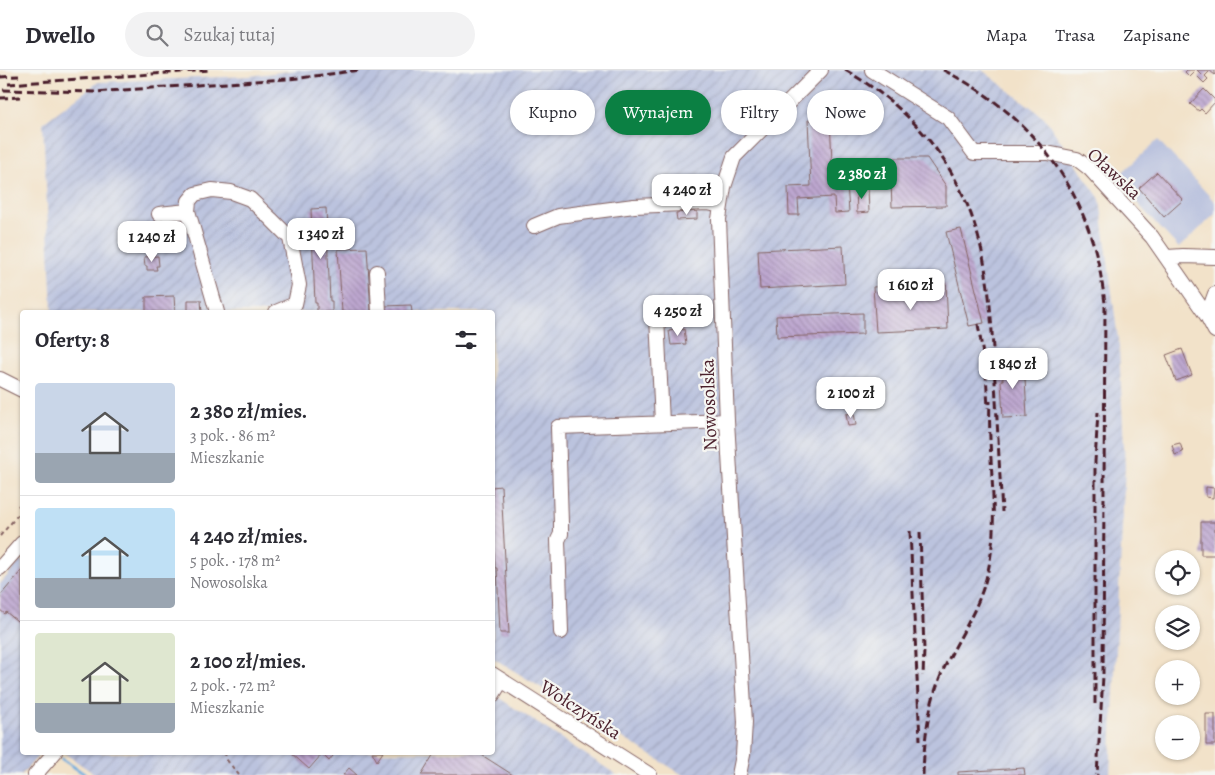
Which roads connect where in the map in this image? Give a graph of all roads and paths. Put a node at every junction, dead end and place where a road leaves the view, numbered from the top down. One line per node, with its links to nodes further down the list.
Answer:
1 (821, 70): 3 (street, Nowosolska)
2 (872, 70): 7 (street, Oławska)
3 (721, 206): 6 (street); 19 (street, Nowosolska)
4 (188, 212): 5 (street); 11 (street); 12 (street)
5 (159, 214)
6 (534, 226)
7 (1167, 257): 8 (street); 14 (street, Oławska)
8 (1215, 257)
9 (377, 272): 13 (street)
10 (1215, 294): 14 (street)
11 (216, 310)
12 (281, 310)
13 (379, 310)
14 (1207, 316): 16 (street, Oławska)
15 (657, 317): 20 (street)
16 (1215, 331)
17 (0, 379): 18 (street)
18 (20, 389)
19 (727, 421): 20 (street); 34 (street, Nowosolska)
20 (662, 423): 27 (street)
21 (18, 505): 22 (path)
22 (20, 508)
23 (20, 512): 24 (path)
24 (0, 536)
25 (20, 544): 26 (street)
26 (0, 568)
27 (561, 632)
28 (497, 677): 33 (street, Wołczyńska)
29 (52, 755): 31 (street)
30 (225, 755): 32 (path)
31 (35, 775)
32 (239, 775)
33 (650, 775)
34 (739, 775)

